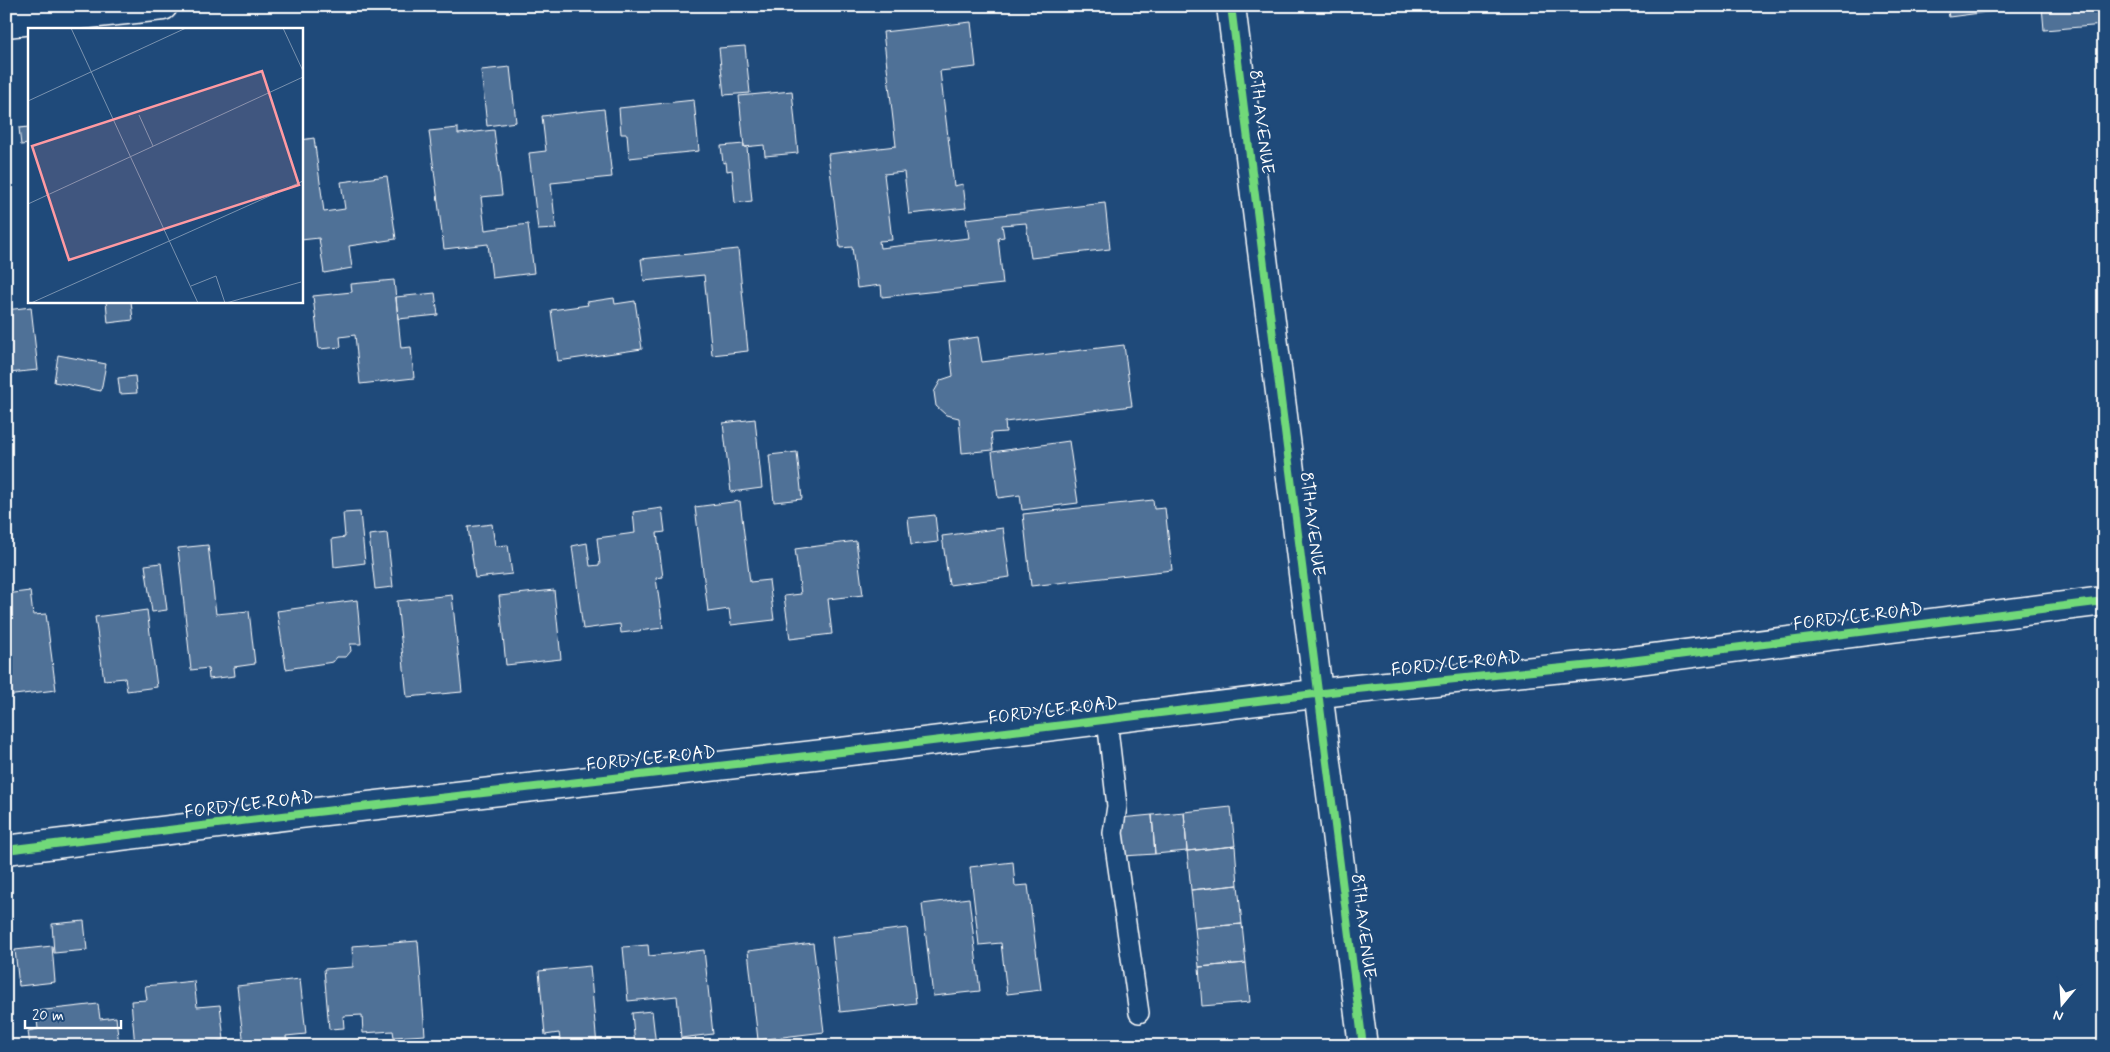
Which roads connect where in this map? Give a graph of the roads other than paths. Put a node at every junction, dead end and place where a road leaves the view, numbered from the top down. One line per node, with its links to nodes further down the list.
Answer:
1 (163, 6): 3 (street)
2 (1231, 6): 5 (street, 8TH AVENUE)
3 (6, 23)
4 (2104, 601): 5 (street, FORDYCE ROAD)
5 (1319, 694): 6 (street, FORDYCE ROAD); 9 (street, 8TH AVENUE)
6 (1107, 720): 7 (street, FORDYCE ROAD); 8 (lane)
7 (6, 850)
8 (1139, 1014)
9 (1363, 1046)

